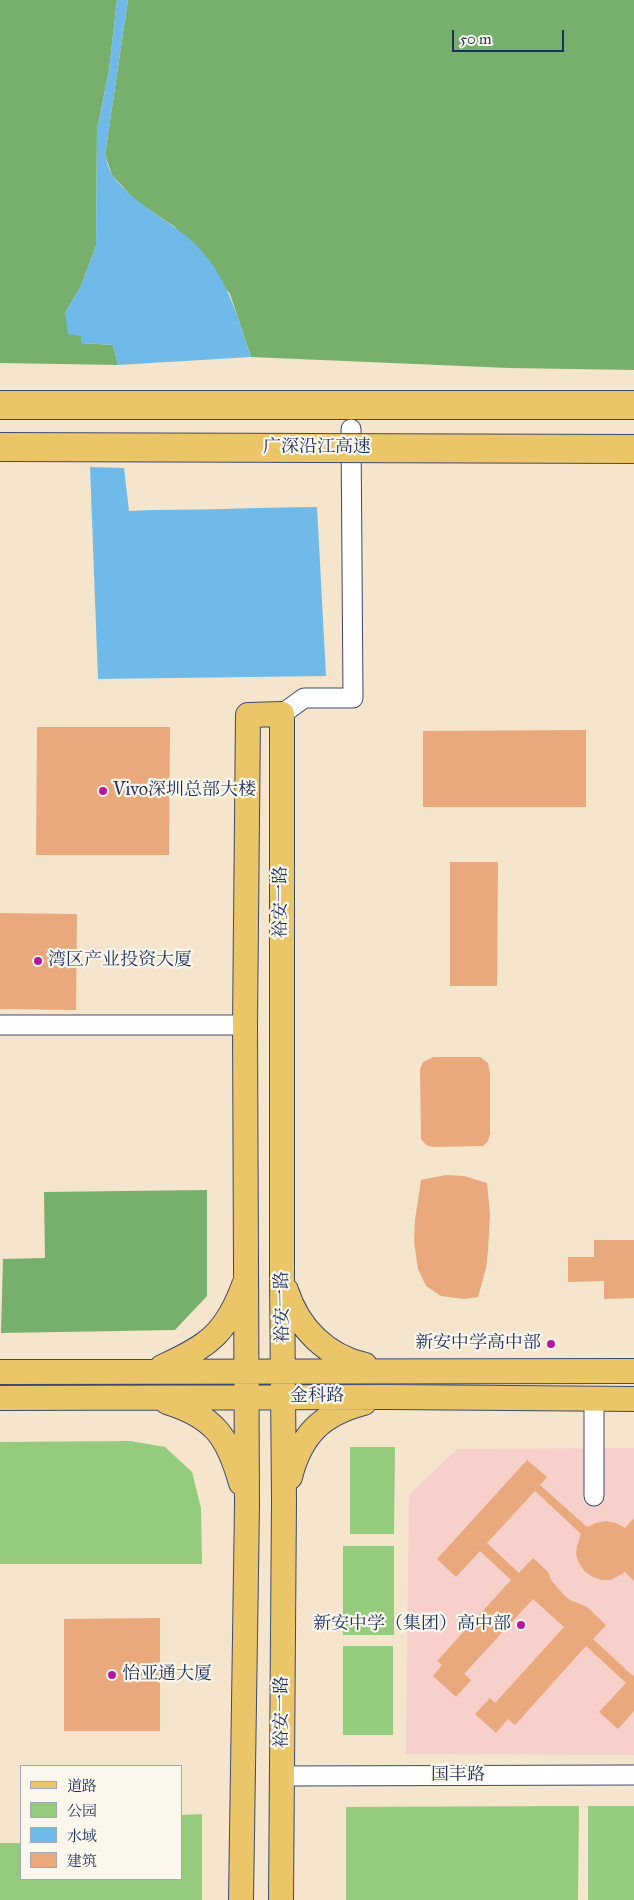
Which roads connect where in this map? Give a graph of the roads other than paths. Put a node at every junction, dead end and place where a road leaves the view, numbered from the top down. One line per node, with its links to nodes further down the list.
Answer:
1 (0, 405): 2 (highway)
2 (634, 405)
3 (351, 429): 6 (street)
4 (0, 447): 5 (highway, 广深沿江高速, bridge)
5 (634, 449)
6 (282, 714): 8 (main road, 裕安一路); 10 (main road, 裕安一路)
7 (0, 1025): 8 (street)
8 (245, 1025): 9 (main road, 裕安一路)
9 (247, 1276): 12 (main road); 13 (main road, 裕安一路)
10 (282, 1277): 11 (main road, 裕安一路); 14 (main road)
11 (284, 1370): 13 (main road, 金科路); 14 (main road, 金科路); 18 (main road, 裕安一路)
12 (154, 1371): 13 (main road, 金科路); 16 (main road, 金科路)
13 (248, 1371): 17 (main road, 裕安一路)
14 (391, 1371): 15 (main road, 金科路)
15 (634, 1371)
16 (0, 1372)
17 (248, 1397): 18 (main road, 金科路); 21 (main road, 金科路); 26 (main road, 裕安一路)
18 (284, 1397): 19 (main road, 金科路); 25 (main road, 裕安一路)
19 (387, 1397): 22 (main road, 金科路); 25 (main road)
20 (0, 1398): 21 (main road, 金科路)
21 (151, 1398): 26 (main road)
22 (594, 1399): 23 (main road, 金科路); 24 (street)
23 (634, 1399)
24 (594, 1496)
25 (284, 1500): 28 (main road, 裕安一路)
26 (247, 1505): 29 (main road, 裕安一路)
27 (634, 1775): 28 (street, 国丰路)
28 (282, 1776): 30 (main road, 裕安一路)
29 (240, 1900)
30 (281, 1900)

